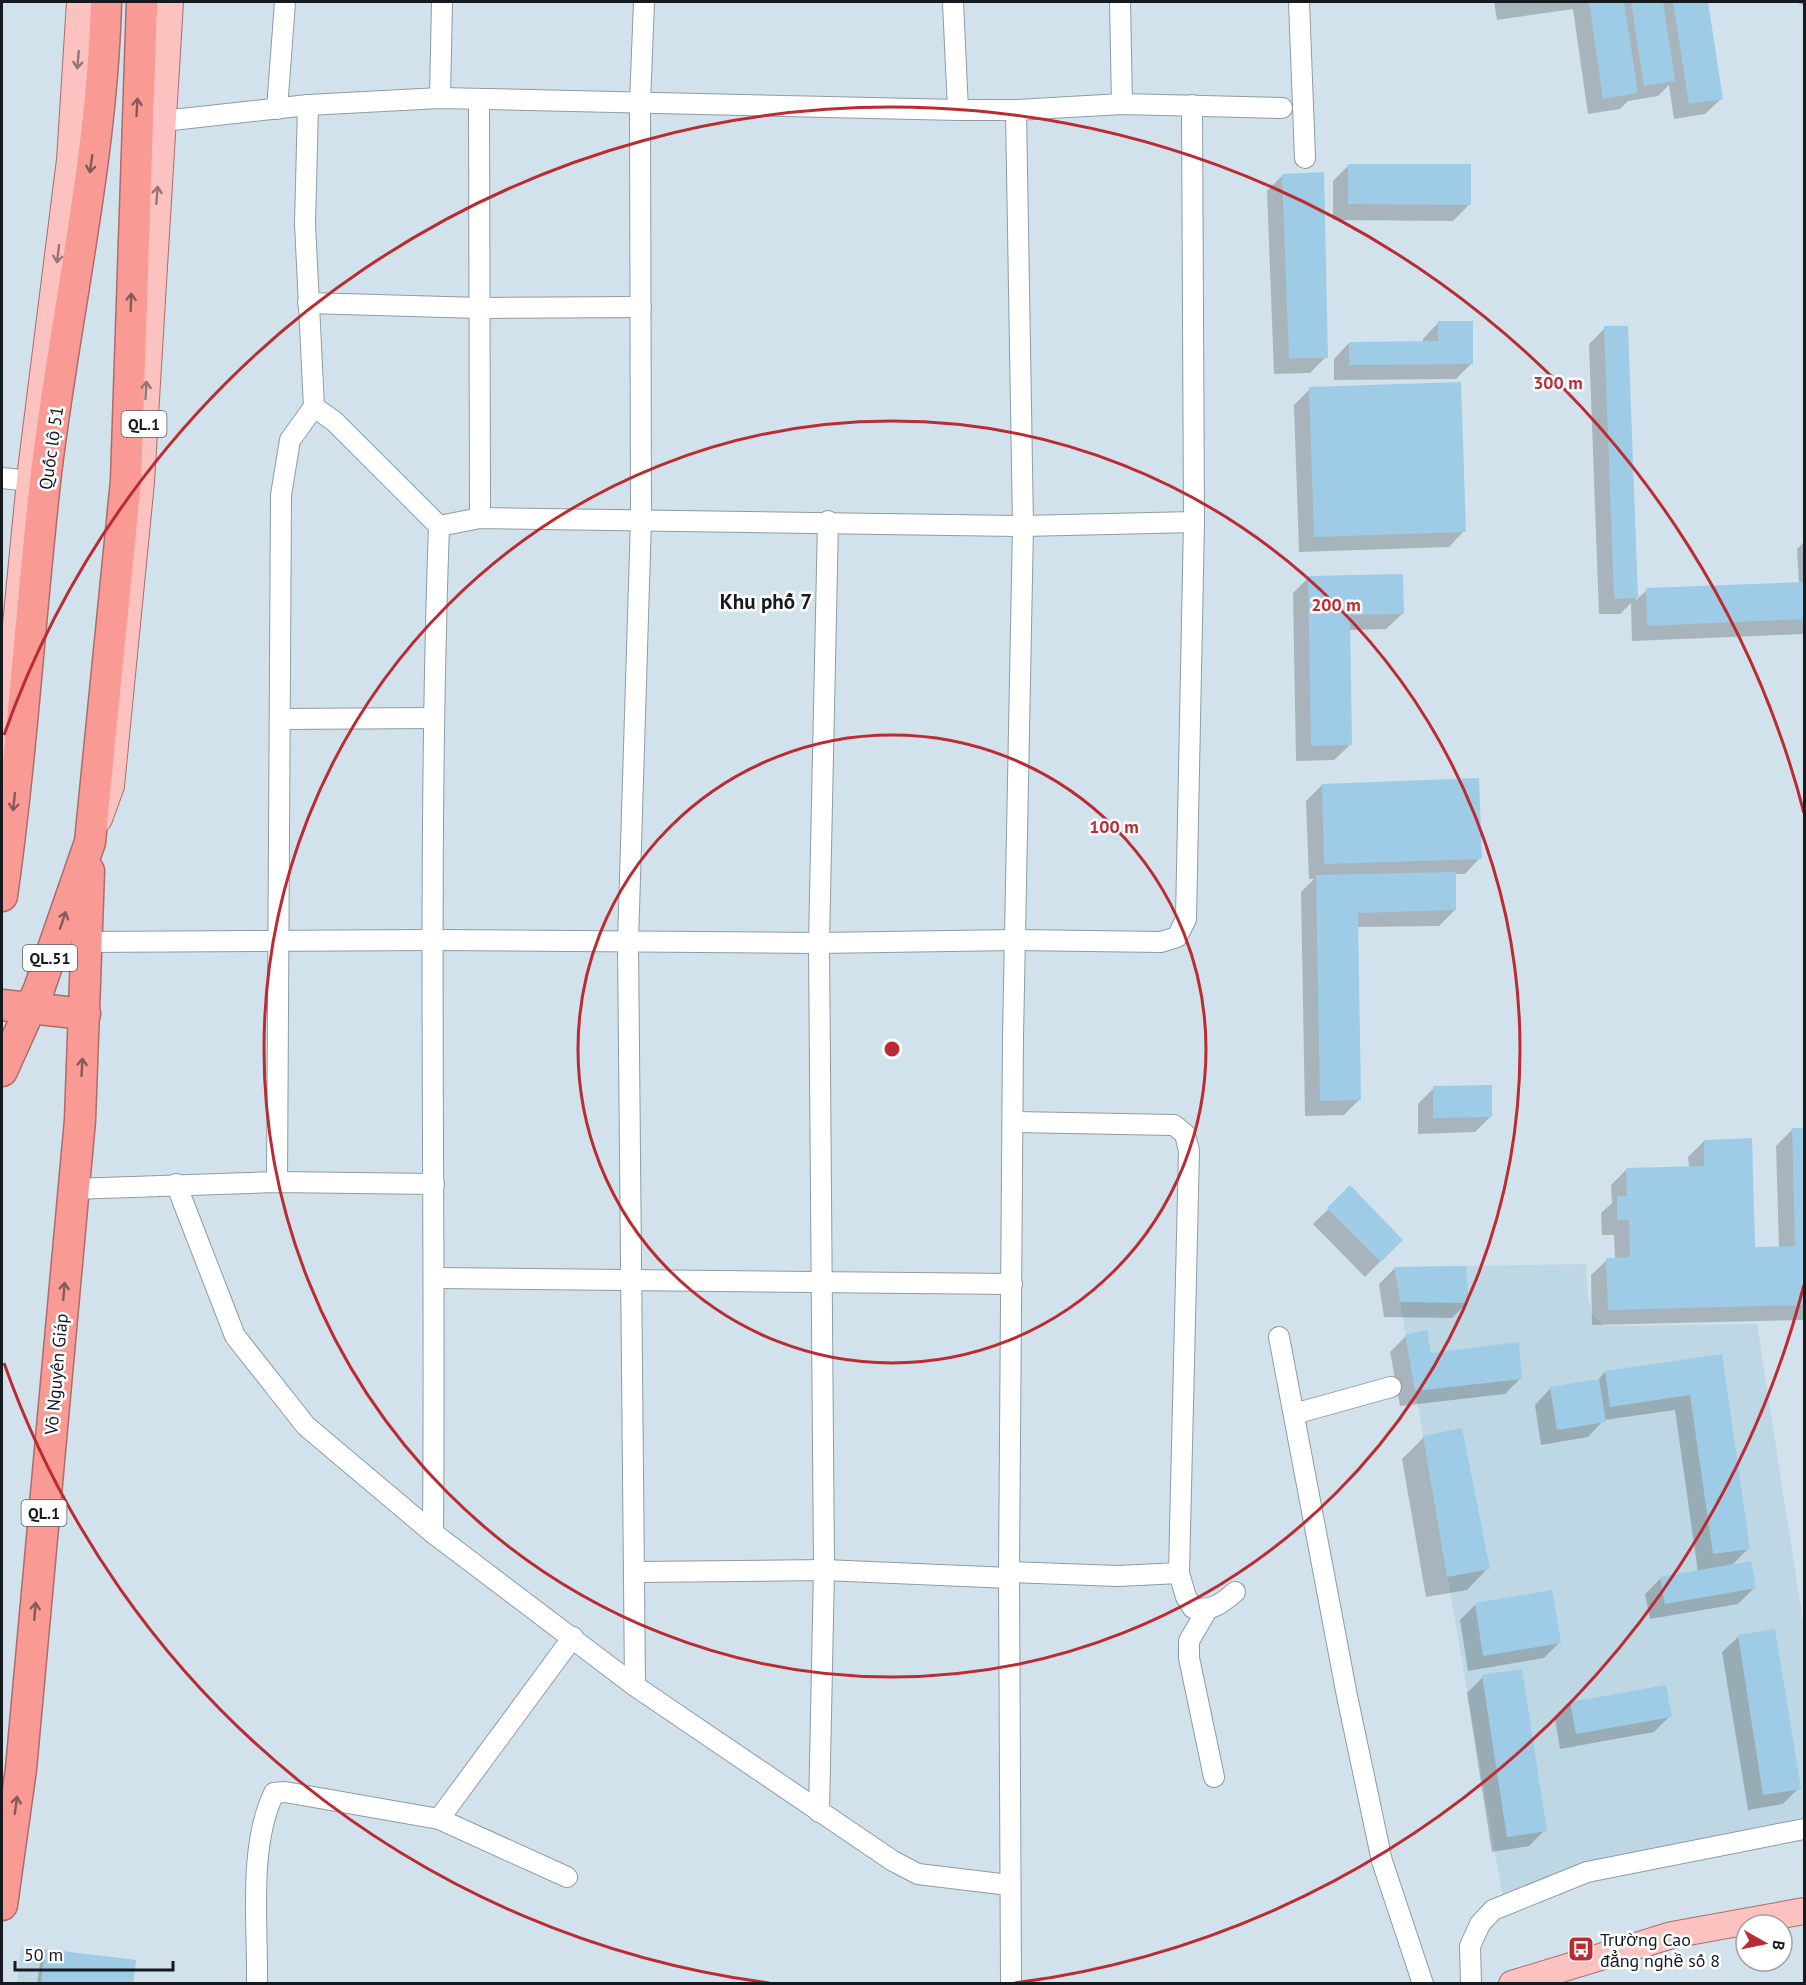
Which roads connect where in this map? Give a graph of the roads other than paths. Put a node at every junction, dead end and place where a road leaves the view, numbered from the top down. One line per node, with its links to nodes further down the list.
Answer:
1 (81, 2): 28 (main road, Quốc lộ 51, one-way to 28)
2 (106, 2): 39 (highway, Quốc lộ 51, one-way to 39)
3 (142, 2): 38 (highway, QL.1, one-way to 3)
4 (170, 2): 21 (main road, QL.1)
5 (285, 2): 18 (street)
6 (442, 2): 11 (street)
7 (644, 2): 13 (street)
8 (953, 2): 19 (street)
9 (1120, 2): 14 (street)
10 (1299, 2): 22 (street)
11 (440, 98): 12 (street); 15 (street)
12 (479, 100): 13 (street); 25 (street)
13 (640, 104): 19 (street); 24 (street)
14 (1122, 104): 16 (street); 20 (street)
15 (308, 105): 18 (street); 23 (street)
16 (1192, 105): 17 (street); 32 (street)
17 (1282, 108)
18 (277, 109): 21 (street)
19 (958, 110): 20 (street)
20 (1016, 110): 34 (street)
21 (163, 121): 38 (main road, QL.1, one-way to 21)
22 (1305, 158)
23 (308, 303): 25 (street); 26 (street)
24 (641, 307): 25 (street); 30 (street)
25 (480, 308): 29 (street)
26 (314, 407): 33 (street); 36 (street)
27 (2, 478): 28 (street)
28 (30, 481): 37 (main road, Quốc lộ 51)
29 (480, 518): 30 (street); 33 (street)
30 (641, 519): 31 (street); 44 (street)
31 (828, 521): 34 (street); 45 (street)
32 (1194, 522): 34 (street); 41 (street)
33 (439, 526): 35 (street)
34 (1023, 526): 41 (street)
35 (432, 718): 36 (street); 40 (street)
36 (280, 719): 43 (street)
37 (2, 769)
38 (90, 842): 42 (highway, Võ Nguyên Giáp / QL.1); 46 (highway, QL.51, one-way to 38)
39 (2, 896)
40 (433, 940): 43 (street); 44 (street); 52 (street)
41 (1015, 940): 45 (street); 49 (street)
42 (87, 942): 43 (street); 47 (highway, Võ Nguyên Giáp / QL.1)
43 (277, 943): 50 (street)
44 (628, 943): 45 (street); 55 (street)
45 (819, 943): 56 (street)
46 (16, 1007): 47 (highway); 48 (highway, QL.51)
47 (85, 1014): 53 (highway, Võ Nguyên Giáp / QL.1, one-way to 47)
48 (2, 1071)
49 (1013, 1122): 57 (street); 64 (street)
50 (277, 1182): 51 (street); 52 (street)
51 (176, 1184): 53 (street); 61 (street)
52 (434, 1184): 54 (street)
53 (73, 1189): 76 (highway, Võ Nguyên Giáp / QL.1, one-way to 53)
54 (436, 1278): 55 (street); 61 (street)
55 (631, 1280): 56 (street); 63 (street)
56 (820, 1280): 57 (street); 62 (street)
57 (1012, 1284): 65 (street)
58 (1279, 1337): 60 (street)
59 (1391, 1387): 60 (street)
60 (1294, 1414): 80 (street)
61 (433, 1533): 68 (street)
62 (824, 1570): 63 (street); 65 (street); 71 (street)
63 (635, 1572): 69 (street)
64 (1179, 1573): 65 (street); 67 (street)
65 (1010, 1575): 75 (street)
66 (1235, 1592): 67 (street)
67 (1207, 1610): 70 (street)
68 (573, 1637): 69 (street); 72 (street)
69 (635, 1686): 71 (street)
70 (1214, 1777)
71 (819, 1812): 75 (street)
72 (439, 1819): 74 (street); 78 (street)
73 (1804, 1829): 81 (street)
74 (567, 1877)
75 (1009, 1885): 79 (street)
76 (2, 1905)
77 (1804, 1911): 82 (main road)
78 (257, 1983)
79 (1011, 1983)
80 (1423, 1983)
81 (1471, 1983)
82 (1512, 1983)

